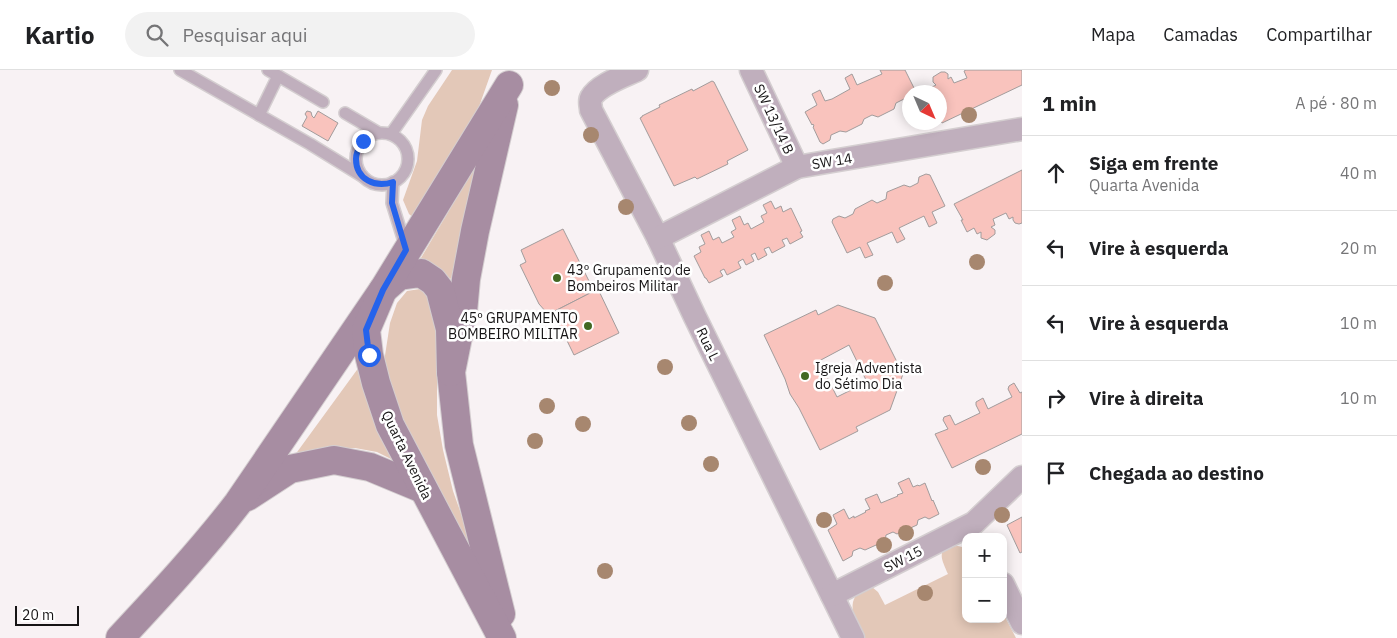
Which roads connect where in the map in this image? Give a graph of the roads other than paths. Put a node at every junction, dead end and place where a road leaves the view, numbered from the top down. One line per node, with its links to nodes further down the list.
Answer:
1 (180, 70): 10 (lane)
2 (268, 70): 6 (lane)
3 (436, 70): 13 (lane)
4 (637, 70): 17 (street, Rua L)
5 (751, 70): 14 (street, SW 13/14 B)
6 (278, 76): 8 (lane); 10 (lane)
7 (511, 78): 18 (main road, Quarta Avenida); 20 (main road, Quarta Avenida)
8 (323, 102)
9 (345, 114): 12 (lane)
10 (259, 115): 15 (lane)
11 (1022, 130): 14 (street, SW 14)
12 (379, 133): 13 (lane); 15 (lane)
13 (391, 134): 16 (lane)
14 (797, 167): 17 (street, SW 14)
15 (362, 176): 16 (lane)
16 (393, 182): 18 (lane)
17 (658, 238): 26 (street, Rua L)
18 (406, 250): 19 (main road, Quarta Avenida)
19 (383, 290): 20 (main road); 22 (main road, Quarta Avenida); 23 (main road)
20 (451, 372): 30 (main road, Quarta Avenida)
21 (1022, 477): 24 (street, SW 15)
22 (423, 489): 23 (main road); 29 (main road, Quarta Avenida)
23 (238, 503): 28 (main road)
24 (977, 530): 26 (street, SW 15)
25 (1007, 592): 27 (street)
26 (832, 595): 31 (street, Rua L)
27 (1022, 623)
28 (120, 638)
29 (502, 638)
30 (507, 638)
31 (853, 638)

